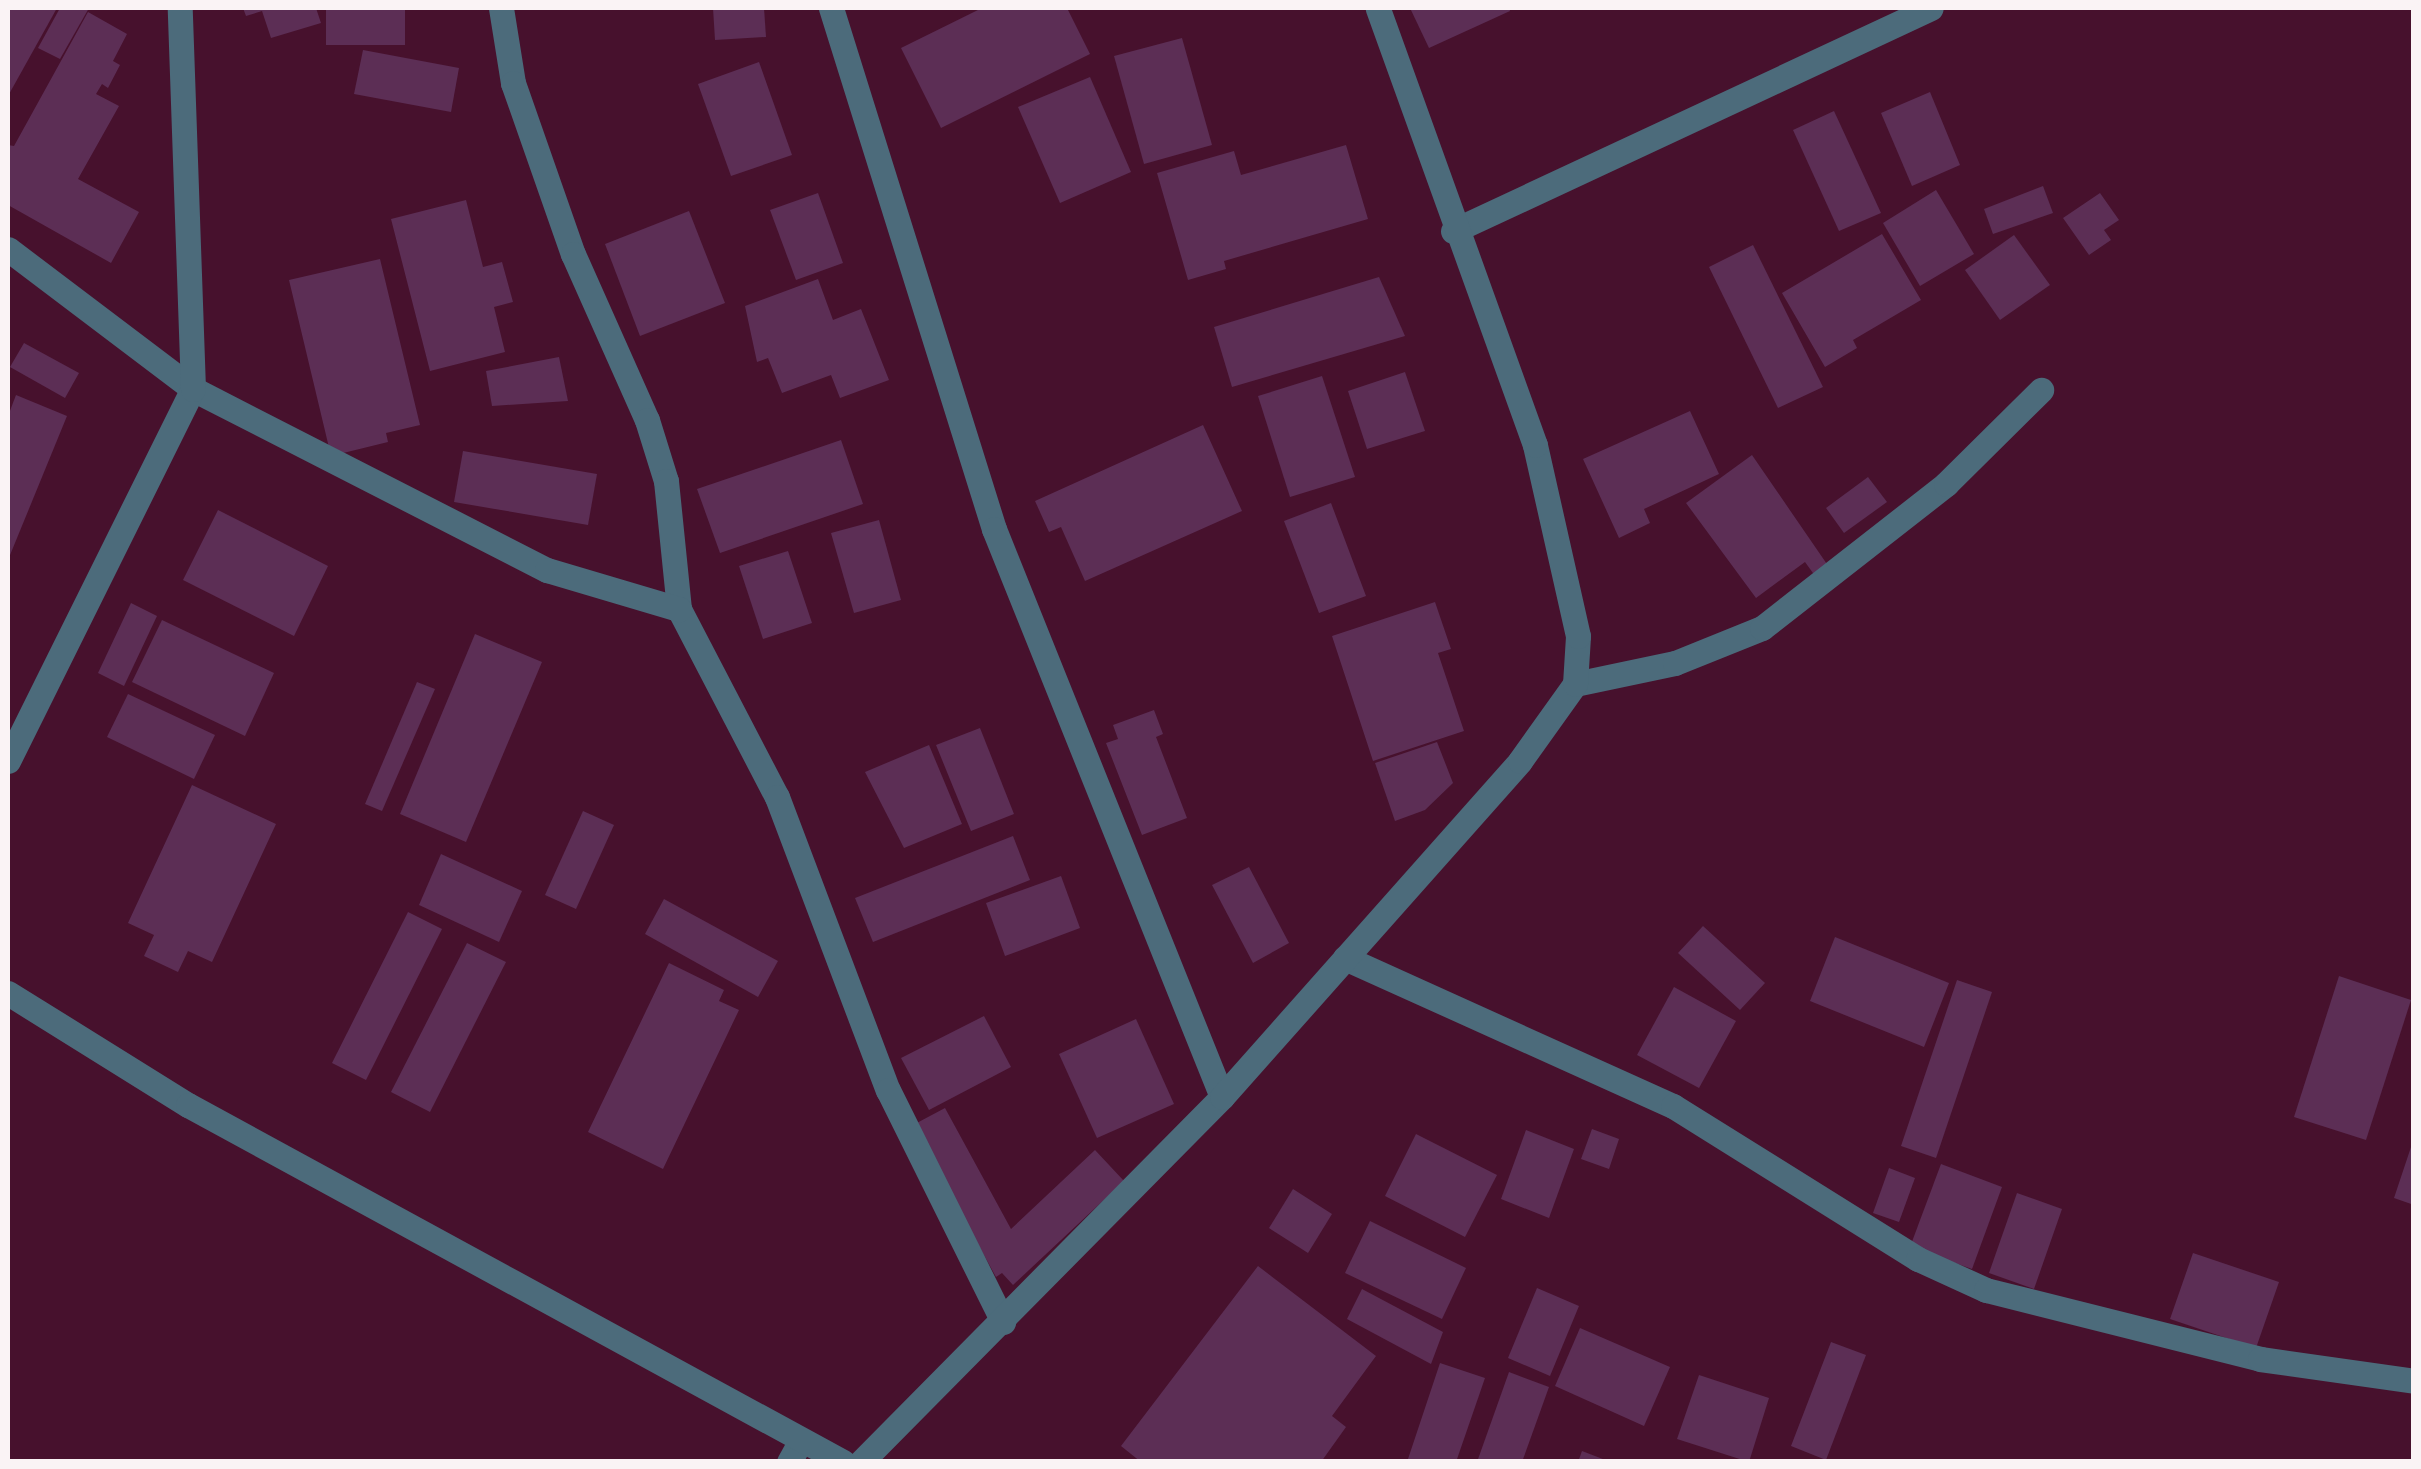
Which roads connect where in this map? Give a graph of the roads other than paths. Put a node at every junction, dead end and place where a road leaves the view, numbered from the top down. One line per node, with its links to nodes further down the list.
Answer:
1 (180, 8): 8 (street)
2 (501, 8): 10 (street)
3 (831, 8): 15 (street)
4 (1378, 8): 6 (street)
5 (1930, 8): 6 (street)
6 (1453, 232): 11 (street)
7 (8, 249): 8 (street)
8 (193, 389): 10 (street); 12 (street)
9 (2041, 390): 11 (street)
10 (679, 609): 16 (street)
11 (1576, 684): 13 (street)
12 (8, 760)
13 (1345, 958): 15 (street); 17 (street)
14 (8, 993): 18 (street)
15 (1222, 1097): 16 (street)
16 (1003, 1322): 20 (street)
17 (2414, 1381)
18 (795, 1450): 19 (street)
19 (843, 1462)
20 (861, 1462)

